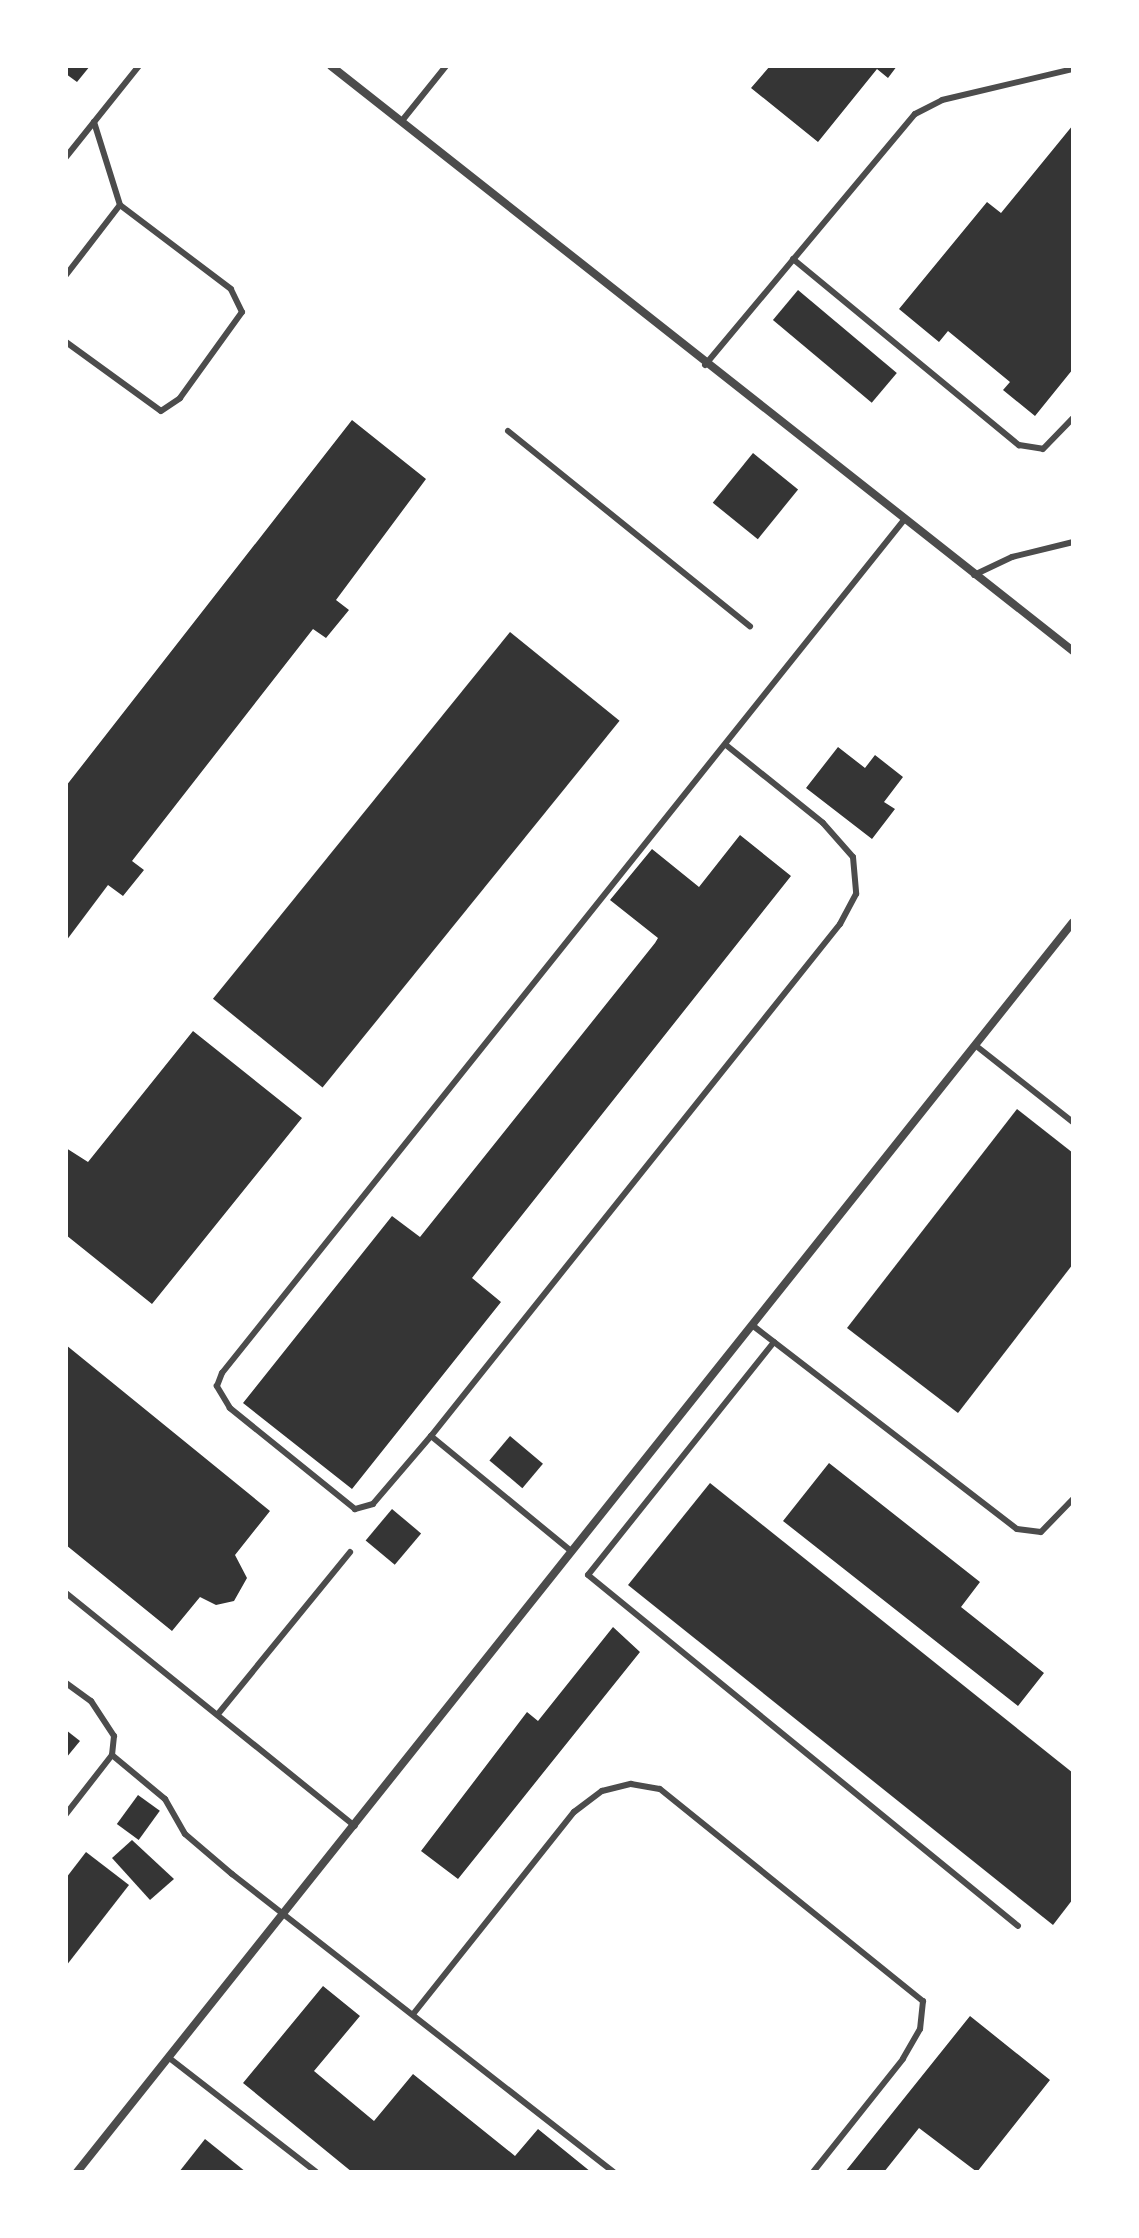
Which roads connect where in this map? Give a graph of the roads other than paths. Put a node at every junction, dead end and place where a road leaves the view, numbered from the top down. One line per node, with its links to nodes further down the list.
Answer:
1 (139, 66): 5 (lane)
2 (331, 66): 6 (street)
3 (446, 66): 6 (lane)
4 (1073, 69): 9 (lane)
5 (94, 122): 7 (lane); 8 (lane)
6 (401, 122): 12 (street)
7 (66, 157)
8 (120, 205): 10 (lane); 11 (lane)
9 (793, 259): 12 (lane); 13 (lane)
10 (66, 275)
11 (66, 342)
12 (705, 365): 15 (street)
13 (1073, 418)
14 (508, 431): 18 (lane)
15 (903, 521): 17 (street); 20 (lane)
16 (1073, 542): 17 (lane)
17 (974, 575): 19 (street)
18 (750, 626)
19 (1073, 651)
20 (726, 745): 26 (lane); 26 (lane)
21 (1073, 922): 22 (street)
22 (975, 1045): 23 (lane); 24 (street)
23 (1073, 1122)
24 (752, 1325): 25 (lane); 28 (street)
25 (774, 1342): 27 (lane); 37 (lane)
26 (431, 1436): 28 (lane)
27 (1073, 1499)
28 (571, 1551): 35 (street)
29 (350, 1552): 32 (lane)
30 (66, 1593): 32 (lane)
31 (66, 1683): 33 (lane)
32 (218, 1714): 35 (lane)
33 (112, 1755): 34 (lane); 36 (lane)
34 (66, 1814)
35 (355, 1826): 36 (street)
36 (284, 1914): 38 (lane); 39 (street)
37 (1018, 1926)
38 (414, 2013): 42 (lane); 43 (lane)
39 (168, 2057): 40 (street); 41 (lane)
40 (77, 2172)
41 (316, 2172)
42 (613, 2172)
43 (813, 2172)

